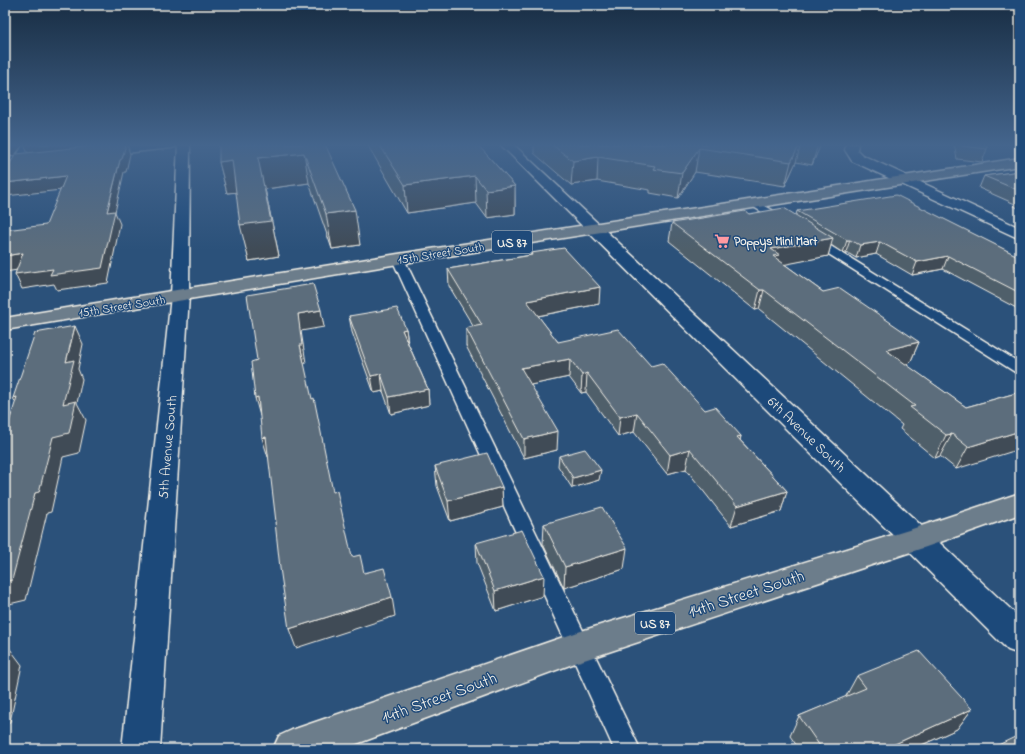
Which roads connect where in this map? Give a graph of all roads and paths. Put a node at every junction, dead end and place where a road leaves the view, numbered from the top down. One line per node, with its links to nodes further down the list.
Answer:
1 (183, 179): 9 (street, 5th Avenue South)
2 (542, 179): 6 (street, 6th Avenue South)
3 (908, 179): 4 (main road, 15th Street South / US 87)
4 (903, 180): 5 (main road, 15th Street South / US 87); 7 (street)
5 (756, 204): 6 (main road, 15th Street South / US 87); 11 (lane)
6 (595, 230): 8 (main road, 15th Street South / US 87); 13 (street, 6th Avenue South)
7 (1020, 234)
8 (398, 259): 9 (main road, 15th Street South / US 87); 15 (lane)
9 (180, 296): 10 (main road, 15th Street South / US 87); 16 (street, 5th Avenue South)
10 (5, 324)
11 (1020, 368)
12 (1020, 503): 13 (main road, 14th Street South / US 87)
13 (916, 539): 14 (street, 6th Avenue South); 15 (main road, 14th Street South / US 87)
14 (1020, 639)
15 (578, 647): 17 (main road, 14th Street South / US 87); 18 (lane)
16 (141, 749)
17 (292, 749)
18 (627, 749)

